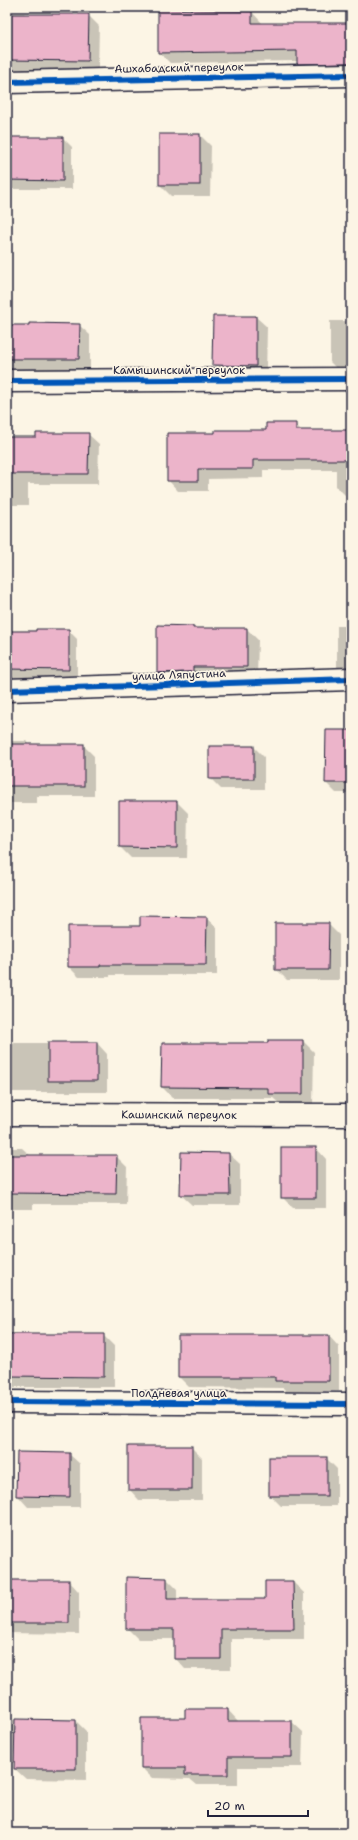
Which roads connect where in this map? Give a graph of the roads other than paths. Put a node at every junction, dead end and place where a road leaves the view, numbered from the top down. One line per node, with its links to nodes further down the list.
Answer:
1 (351, 75): 2 (street, Ашхабадский переулок)
2 (7, 82)
3 (351, 379): 4 (street, Камышинский переулок)
4 (7, 381)
5 (351, 679): 6 (street, улица Ляпустина)
6 (7, 690)
7 (7, 1114): 8 (street, Кашинский переулок)
8 (351, 1115)
9 (7, 1402): 10 (street, Полдневая улица)
10 (351, 1404)

